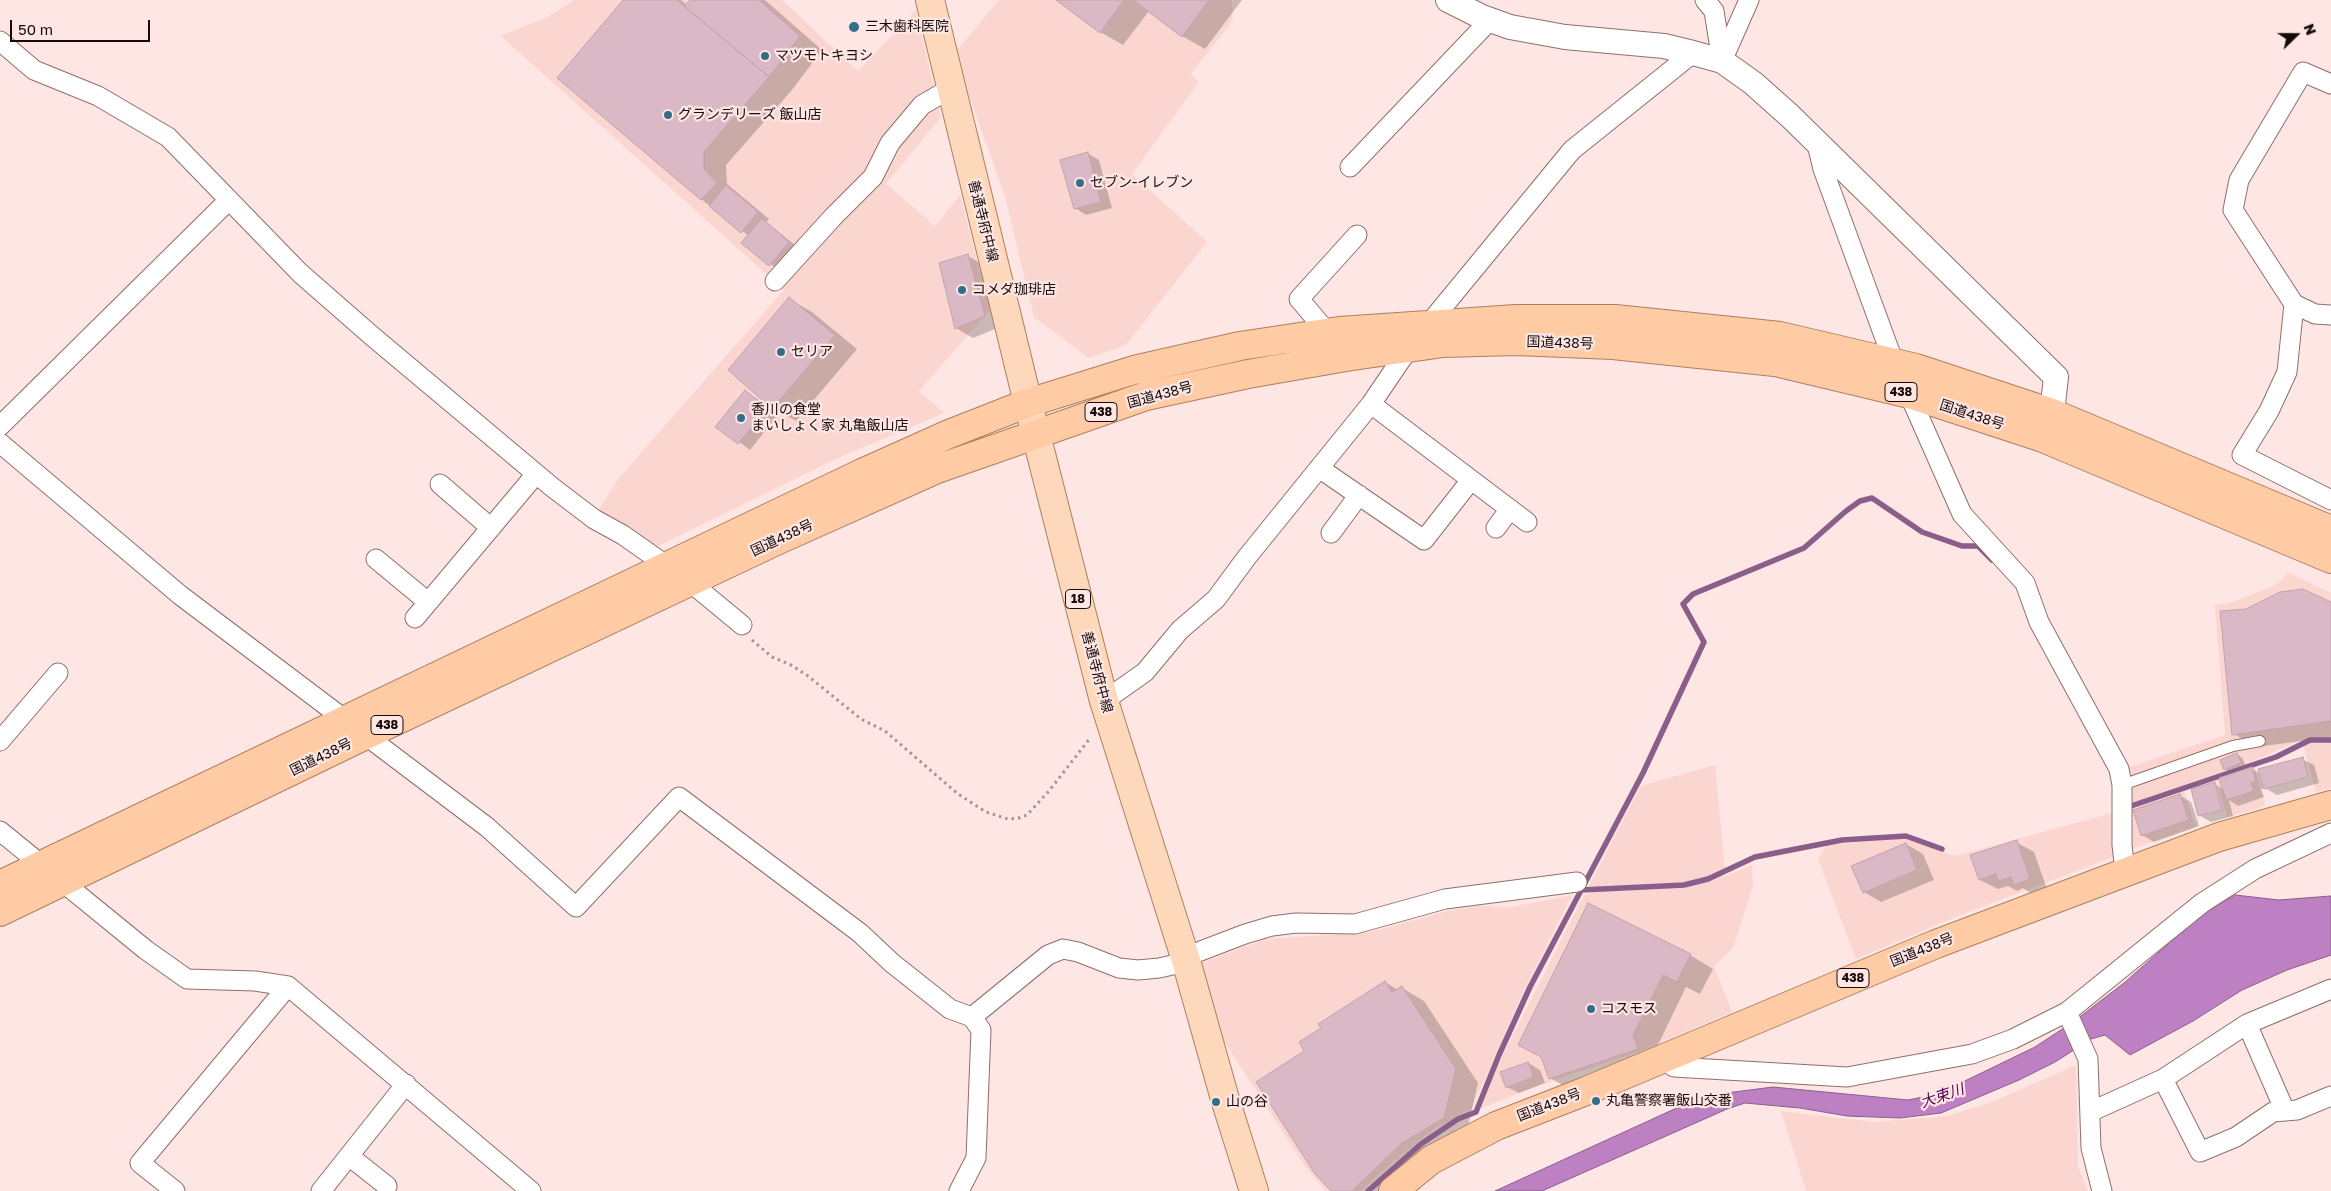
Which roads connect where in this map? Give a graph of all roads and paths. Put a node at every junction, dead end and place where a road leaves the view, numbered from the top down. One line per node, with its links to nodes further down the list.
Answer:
1 (930, 0): 10 (main road, 善通寺府中線 / 18)
2 (1448, 0): 5 (street)
3 (1705, 0): 8 (street)
4 (1749, 0): 8 (street)
5 (1490, 20): 7 (street); 12 (street)
6 (0, 41): 13 (street)
7 (1692, 53): 8 (street); 18 (street)
8 (1722, 61): 11 (street)
9 (2331, 84): 16 (street)
10 (951, 88): 15 (street); 23 (main road, 善通寺府中線 / 18)
11 (1817, 144): 21 (street); 25 (street)
12 (1350, 166)
13 (229, 200): 26 (street); 30 (street)
14 (1357, 235): 19 (street)
15 (775, 281)
16 (2294, 304): 17 (street); 34 (street)
17 (2331, 315)
18 (1430, 323): 19 (highway, 国道438号 / 438); 20 (street); 21 (highway, 国道438号 / 438)
19 (1327, 332): 23 (highway, 国道438号 / 438)
20 (1409, 348): 22 (highway, 国道438号 / 438); 24 (street); 27 (highway, 国道438号 / 438)
21 (1894, 363): 25 (highway, 国道438号 / 438)
22 (1909, 394): 25 (highway, 国道438号 / 438); 52 (street)
23 (1028, 403): 27 (main road, 善通寺府中線 / 18); 43 (highway, 国道438号 / 438)
24 (1371, 404): 29 (street); 31 (street)
25 (2048, 425): 39 (highway, 国道438号 / 438)
26 (0, 426)
27 (1036, 434): 43 (highway, 国道438号 / 438); 48 (main road, 善通寺府中線 / 18)
28 (0, 443): 49 (street)
29 (1319, 468): 33 (street); 48 (street)
30 (536, 474): 37 (street); 43 (street)
31 (1472, 480): 33 (street); 35 (street)
32 (440, 484): 37 (street)
33 (1359, 495): 40 (street)
34 (2327, 498): 39 (street)
35 (1510, 509): 36 (street); 38 (street)
36 (1527, 522)
37 (490, 528): 44 (street)
38 (1496, 528)
39 (2315, 532): 42 (highway, 国道438号 / 438)
40 (1331, 533)
41 (376, 559): 44 (street)
42 (2331, 559)
43 (679, 574): 46 (street); 49 (highway, 国道438号 / 438)
44 (428, 602): 45 (street)
45 (415, 618)
46 (742, 625): 48 (path)
47 (58, 673): 50 (street)
48 (1106, 708): 62 (main road, 善通寺府中線 / 18)
49 (356, 727): 56 (highway, 国道438号 / 438); 58 (highway, 国道438号 / 438); 66 (street)
50 (0, 741)
51 (2260, 742): 52 (lane)
52 (2122, 785): 57 (street)
53 (2331, 805): 57 (highway, 国道438号 / 438)
54 (0, 831): 56 (street)
55 (2331, 833): 65 (street)
56 (43, 864): 58 (street); 60 (highway, 国道438号 / 438)
57 (2125, 871): 68 (highway, 国道438号 / 438)
58 (63, 882): 61 (highway, 国道438号 / 438); 63 (street)
59 (1577, 882): 62 (street)
60 (0, 885)
61 (0, 912)
62 (1186, 959): 66 (street); 80 (main road, 善通寺府中線 / 18)
63 (288, 986): 70 (street); 76 (street)
64 (2331, 989): 67 (street)
65 (2068, 1015): 68 (street); 73 (street)
66 (972, 1017): 79 (street)
67 (2247, 1024): 69 (street); 72 (street)
68 (1662, 1059): 81 (highway, 国道438号 / 438)
69 (2163, 1079): 72 (street); 73 (street)
70 (406, 1084): 74 (street); 78 (street)
71 (2331, 1096): 72 (street)
72 (2285, 1111)
73 (2090, 1112): 82 (street)
74 (349, 1156): 75 (street); 77 (street)
75 (387, 1186)
76 (174, 1191)
77 (322, 1191)
78 (531, 1191)
79 (959, 1191)
80 (1254, 1191)
81 (1393, 1191)
82 (2102, 1191)

